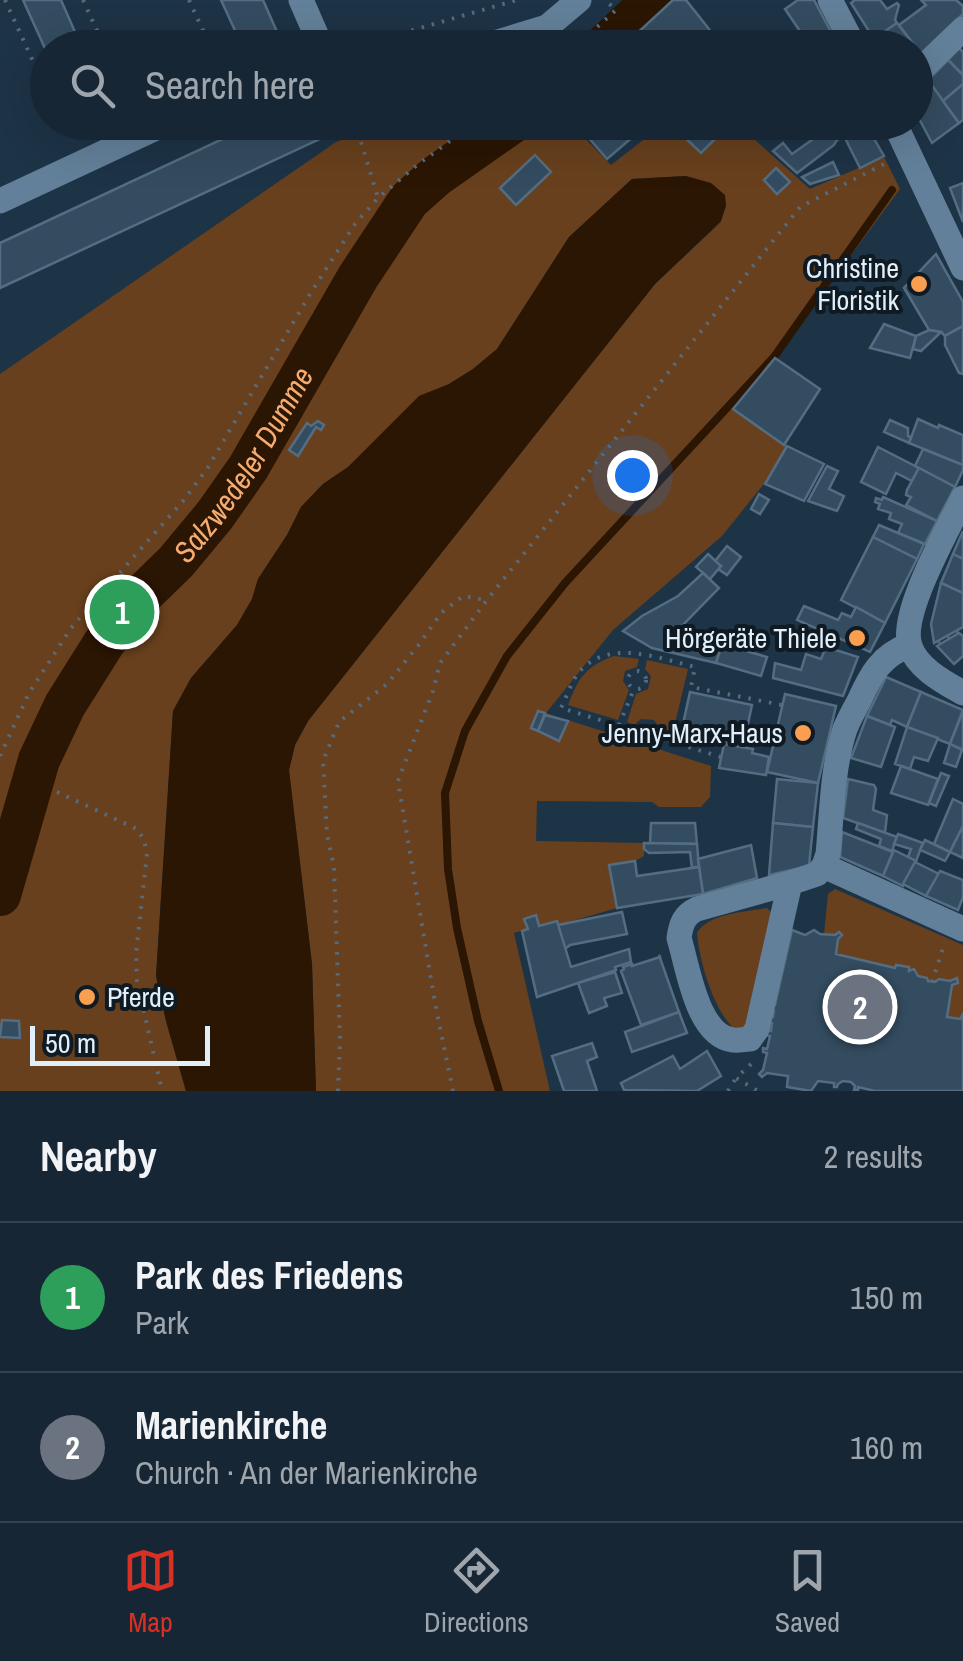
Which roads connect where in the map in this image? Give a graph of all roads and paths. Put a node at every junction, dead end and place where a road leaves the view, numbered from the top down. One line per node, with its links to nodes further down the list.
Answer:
1 (5, 0): 17 (path)
2 (83, 0): 10 (path)
3 (189, 0): 11 (path)
4 (301, 0): 12 (street)
5 (517, 0): 13 (path)
6 (579, 0): 14 (street)
7 (605, 0): 15 (path)
8 (830, 0): 16 (street)
9 (963, 29): 18 (street)
10 (97, 30)
11 (203, 30)
12 (314, 30)
13 (413, 30)
14 (537, 30)
15 (594, 30)
16 (846, 30)
17 (30, 55)
18 (933, 58)
19 (130, 140): 25 (street)
20 (360, 140): 24 (path)
21 (451, 140): 24 (path)
22 (902, 140): 23 (street)
23 (908, 152): 26 (street); 28 (path)
24 (378, 198): 34 (path)
25 (0, 201)
26 (963, 268)
27 (963, 498): 29 (street)
28 (487, 600): 43 (path); 44 (path)
29 (909, 645): 31 (street); 37 (street)
30 (634, 689): 33 (path)
31 (963, 693)
32 (782, 705): 33 (path)
33 (619, 726): 35 (path)
34 (0, 756)
35 (721, 757)
36 (57, 792): 42 (path)
37 (824, 866): 38 (street); 39 (street)
38 (790, 884): 38 (street)
39 (957, 926): 40 (path)
40 (932, 982)
41 (736, 1078): 45 (path)
42 (162, 1091)
43 (338, 1091)
44 (453, 1091)
45 (728, 1091)

